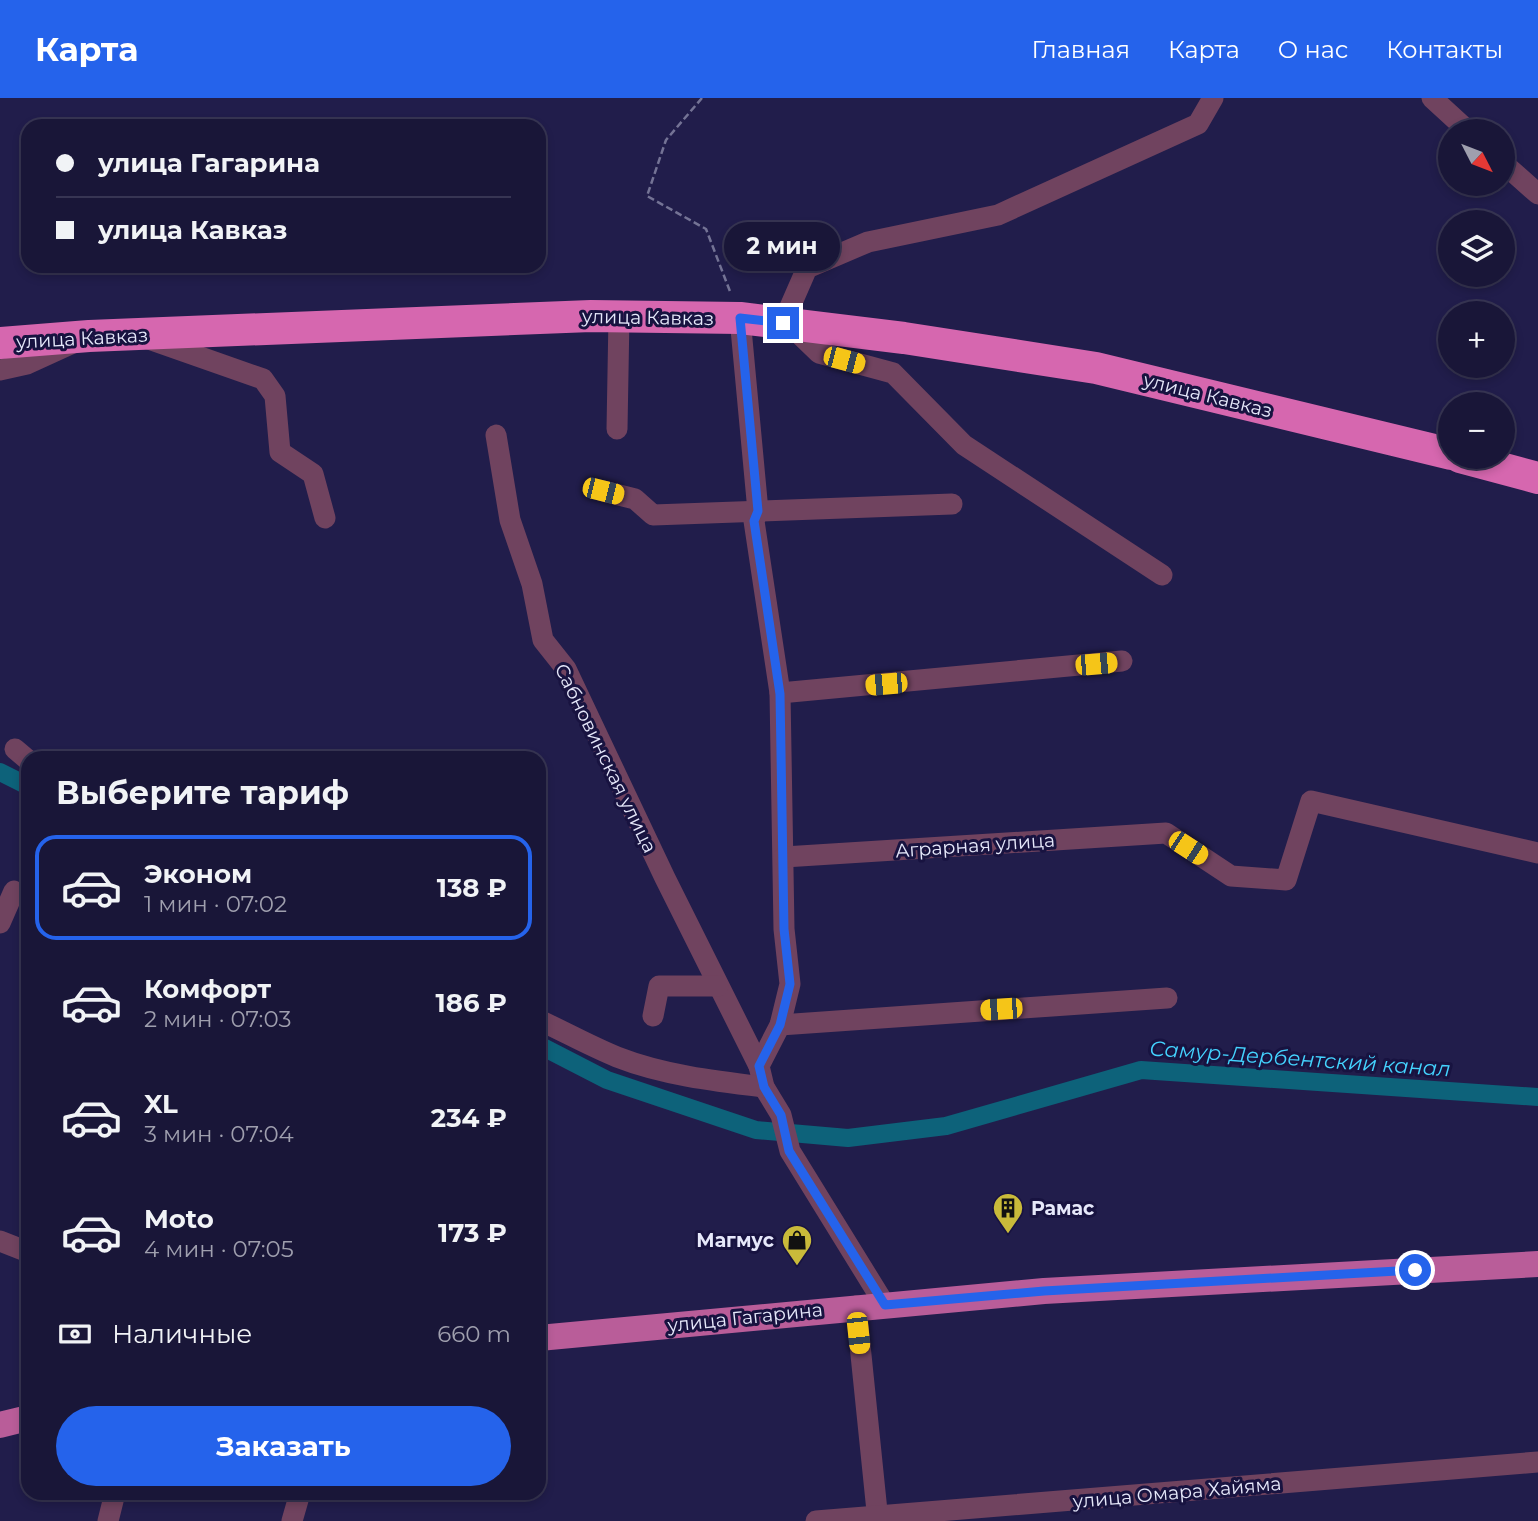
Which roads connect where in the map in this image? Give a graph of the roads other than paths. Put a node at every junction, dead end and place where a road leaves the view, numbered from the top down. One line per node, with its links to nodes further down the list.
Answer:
1 (1213, 98): 8 (street)
2 (1432, 98): 3 (street)
3 (1455, 119)
4 (1516, 175): 5 (street)
5 (1538, 194)
6 (619, 316): 7 (highway, улица Кавказ); 9 (highway, улица Кавказ); 13 (street)
7 (740, 318): 8 (highway, улица Кавказ); 20 (street)
8 (786, 324): 15 (highway, улица Кавказ); 22 (street)
9 (137, 334): 10 (highway, улица Кавказ); 21 (street)
10 (89, 336): 11 (highway, улица Кавказ); 12 (street)
11 (0, 343)
12 (0, 370)
13 (617, 429)
14 (496, 435): 29 (street, Сабновинская улица)
15 (1438, 451)
16 (1505, 469): 17 (highway)
17 (1538, 478)
18 (603, 491): 20 (street)
19 (952, 504): 20 (street)
20 (758, 511): 24 (street)
21 (325, 518)
22 (1162, 575)
23 (1122, 661): 24 (street)
24 (780, 694): 26 (street)
25 (1538, 853): 26 (street, Аграрная улица)
26 (785, 857): 33 (street)
27 (14, 891): 28 (street)
28 (0, 923)
29 (718, 986): 31 (street); 34 (street, Сабновинская улица)
30 (1167, 998): 33 (street)
31 (653, 1016)
32 (546, 1023): 34 (street)
33 (780, 1025): 34 (street)
34 (762, 1077): 38 (street, Сабновинская улица)
35 (0, 1241): 36 (street)
36 (21, 1249)
37 (1538, 1264): 38 (main road, улица Гагарина)
38 (885, 1305): 39 (main road, улица Гагарина)
39 (856, 1307): 40 (main road, улица Гагарина); 46 (street)
40 (546, 1337)
41 (21, 1420): 42 (main road)
42 (0, 1424)
43 (1538, 1462): 46 (street, улица Омара Хайяма)
44 (113, 1500): 47 (street)
45 (298, 1500): 48 (street)
46 (878, 1519): 49 (street, улица Омара Хайяма)
47 (108, 1521)
48 (292, 1521)
49 (816, 1521)

